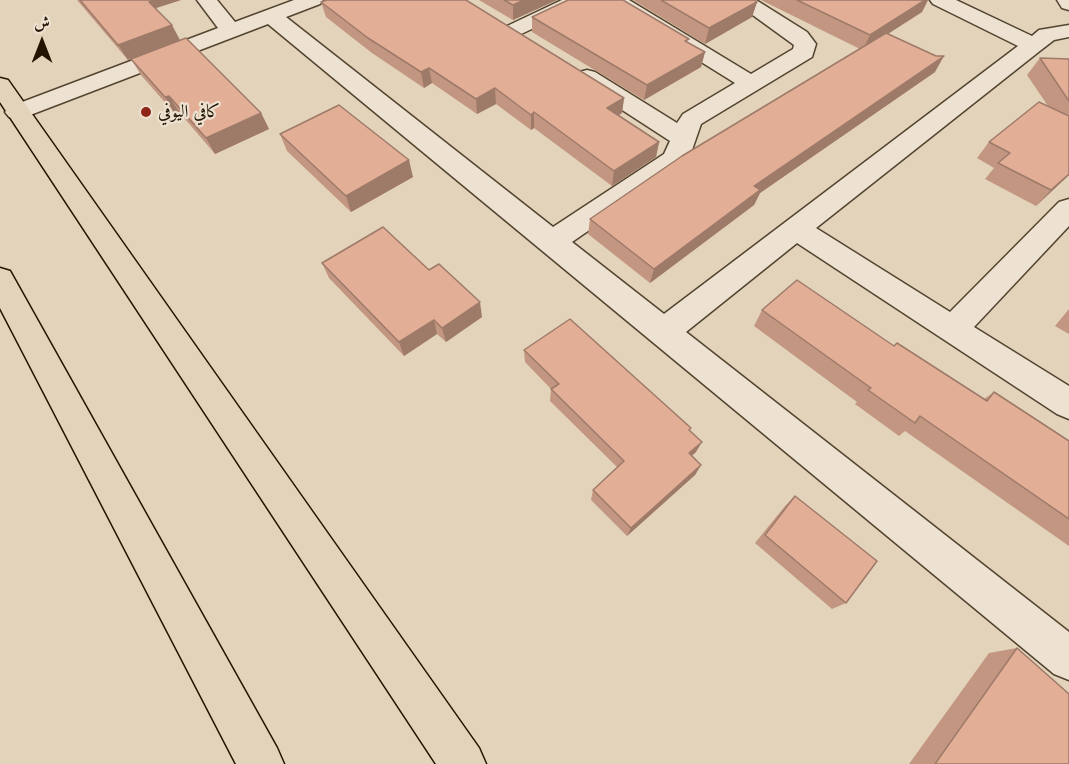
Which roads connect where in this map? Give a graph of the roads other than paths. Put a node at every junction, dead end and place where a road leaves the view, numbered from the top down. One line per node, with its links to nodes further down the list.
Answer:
1 (207, 0): 9 (street)
2 (314, 0): 7 (street)
3 (578, 0): 10 (street)
4 (615, 0): 15 (street)
5 (742, 0): 15 (street)
6 (940, 0): 13 (street)
7 (271, 16): 9 (street); 20 (street)
8 (492, 18): 10 (street)
9 (231, 31): 16 (street)
10 (512, 31): 12 (street)
11 (1069, 31): 13 (street)
12 (532, 43)
13 (1033, 45): 19 (street)
14 (572, 68): 17 (street)
15 (752, 84): 17 (street)
16 (9, 99): 27 (main road)
17 (682, 136): 20 (street)
18 (1069, 209): 22 (street)
19 (796, 229): 22 (street); 23 (street)
20 (551, 242): 23 (street)
21 (0, 279): 26 (main road)
22 (951, 330): 24 (street)
23 (663, 332): 25 (street)
24 (1069, 404)
25 (1069, 659)
26 (261, 764)
27 (463, 764)

